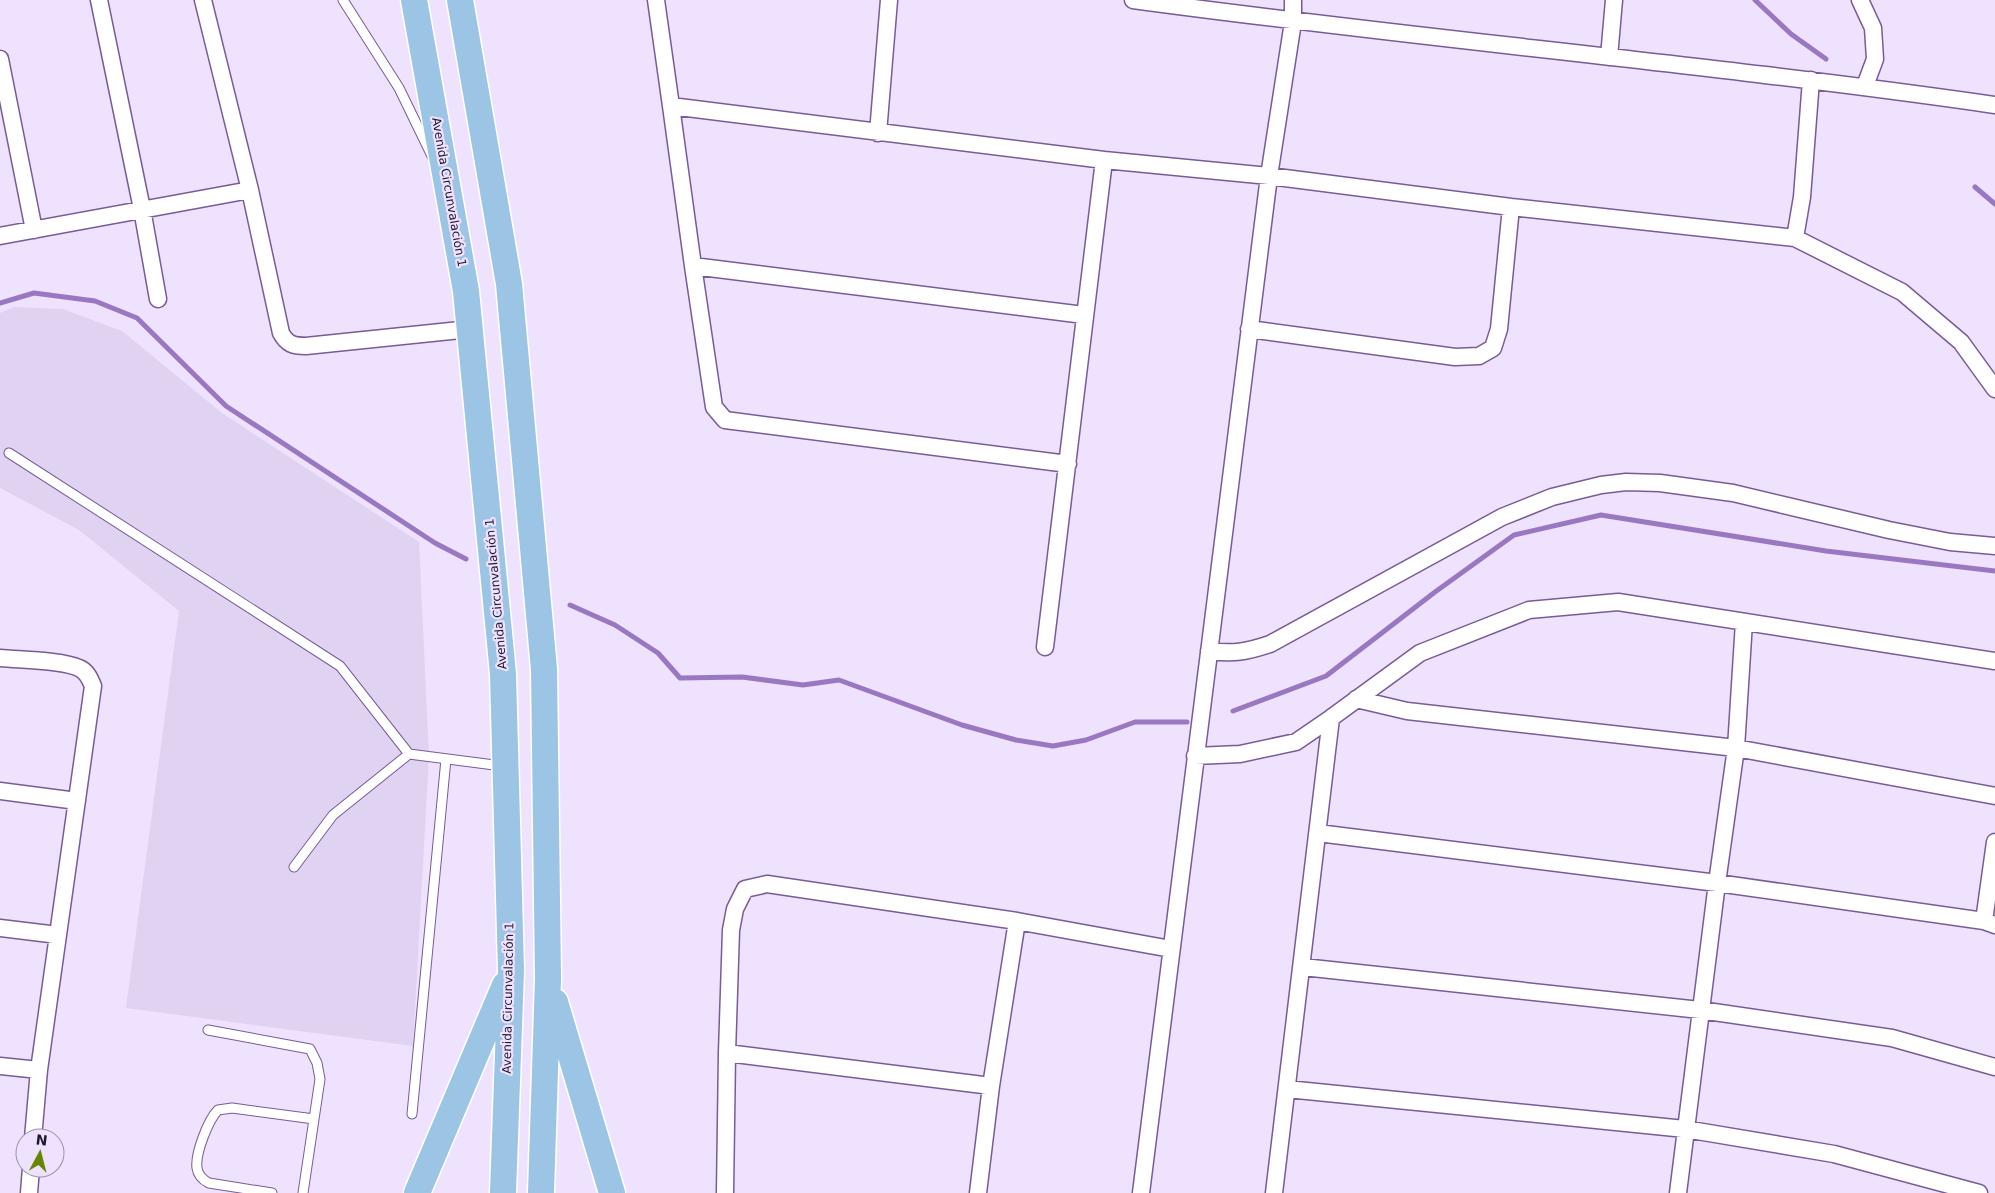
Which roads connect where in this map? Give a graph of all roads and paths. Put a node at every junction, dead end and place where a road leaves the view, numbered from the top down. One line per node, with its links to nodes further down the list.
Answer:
1 (99, 0): 25 (street)
2 (203, 0): 22 (street)
3 (342, 0): 23 (lane)
4 (414, 0): 23 (main road, Avenida Circunvalación 1)
5 (460, 0): 64 (main road)
6 (656, 0): 18 (street)
7 (889, 0): 19 (street)
8 (1133, 0): 12 (street)
9 (1294, 0): 12 (street)
10 (1614, 0): 13 (street)
11 (1860, 0): 16 (street)
12 (1293, 22): 13 (street); 21 (street)
13 (1608, 57): 15 (street)
14 (0, 60): 26 (street)
15 (1810, 80): 16 (street); 28 (street)
16 (1865, 86): 17 (street)
17 (1995, 105)
18 (671, 106): 19 (street); 29 (street)
19 (878, 133): 20 (street)
20 (1104, 160): 21 (street); 31 (street)
21 (1269, 176): 24 (street); 33 (street)
22 (250, 190): 25 (street); 32 (street)
23 (448, 190): 32 (main road, Avenida Circunvalación 1)
24 (1511, 207): 28 (street); 33 (street)
25 (142, 209): 26 (street); 30 (street)
26 (34, 230): 27 (street)
27 (0, 236)
28 (1795, 238): 34 (street)
29 (693, 266): 31 (street); 36 (street)
30 (158, 299)
31 (1084, 315): 36 (street)
32 (470, 329): 49 (main road, Avenida Circunvalación 1)
33 (1249, 329): 40 (street)
34 (1995, 389)
35 (9, 453): 46 (lane)
36 (1068, 464): 39 (street)
37 (1995, 546): 40 (street)
38 (1744, 622): 42 (street); 43 (street); 45 (street)
39 (1045, 648)
40 (1209, 651): 47 (street)
41 (0, 658): 52 (street)
42 (1995, 661)
43 (1356, 698): 44 (street); 45 (street)
44 (1331, 718): 47 (street); 53 (street)
45 (1736, 748): 51 (street); 56 (street)
46 (409, 754): 48 (lane); 55 (lane)
47 (1195, 756): 61 (street)
48 (446, 759): 49 (lane); 73 (lane)
49 (506, 767): 63 (main road, Avenida Circunvalación 1)
50 (0, 791): 52 (street)
51 (1995, 796)
52 (77, 801): 60 (street)
53 (1318, 833): 56 (street); 62 (street)
54 (1995, 842): 58 (street)
55 (294, 867)
56 (1716, 883): 58 (street); 65 (street)
57 (1017, 921): 61 (street); 67 (street); 71 (street)
58 (1990, 923)
59 (0, 928): 60 (street)
60 (58, 935): 70 (street)
61 (1172, 948): 87 (street)
62 (1303, 967): 65 (street); 72 (street)
63 (511, 970): 81 (main road); 82 (main road, Avenida Circunvalación 1)
64 (548, 979): 83 (main road); 84 (main road)
65 (1700, 1010): 69 (street); 76 (street)
66 (208, 1030): 74 (lane)
67 (727, 1053): 71 (street); 85 (street)
68 (0, 1066): 70 (street)
69 (1995, 1067)
70 (39, 1070): 75 (street)
71 (990, 1086): 86 (street)
72 (1287, 1089): 76 (street); 88 (street)
73 (412, 1114)
74 (314, 1119): 79 (lane); 80 (lane)
75 (34, 1128)
76 (1685, 1129): 89 (street); 90 (street)
77 (30, 1178): 78 (street)
78 (29, 1193)
79 (272, 1193)
80 (303, 1193)
81 (418, 1193)
82 (503, 1193)
83 (541, 1193)
84 (612, 1193)
85 (725, 1193)
86 (978, 1193)
87 (1142, 1193)
88 (1274, 1193)
89 (1678, 1193)
90 (1979, 1193)

